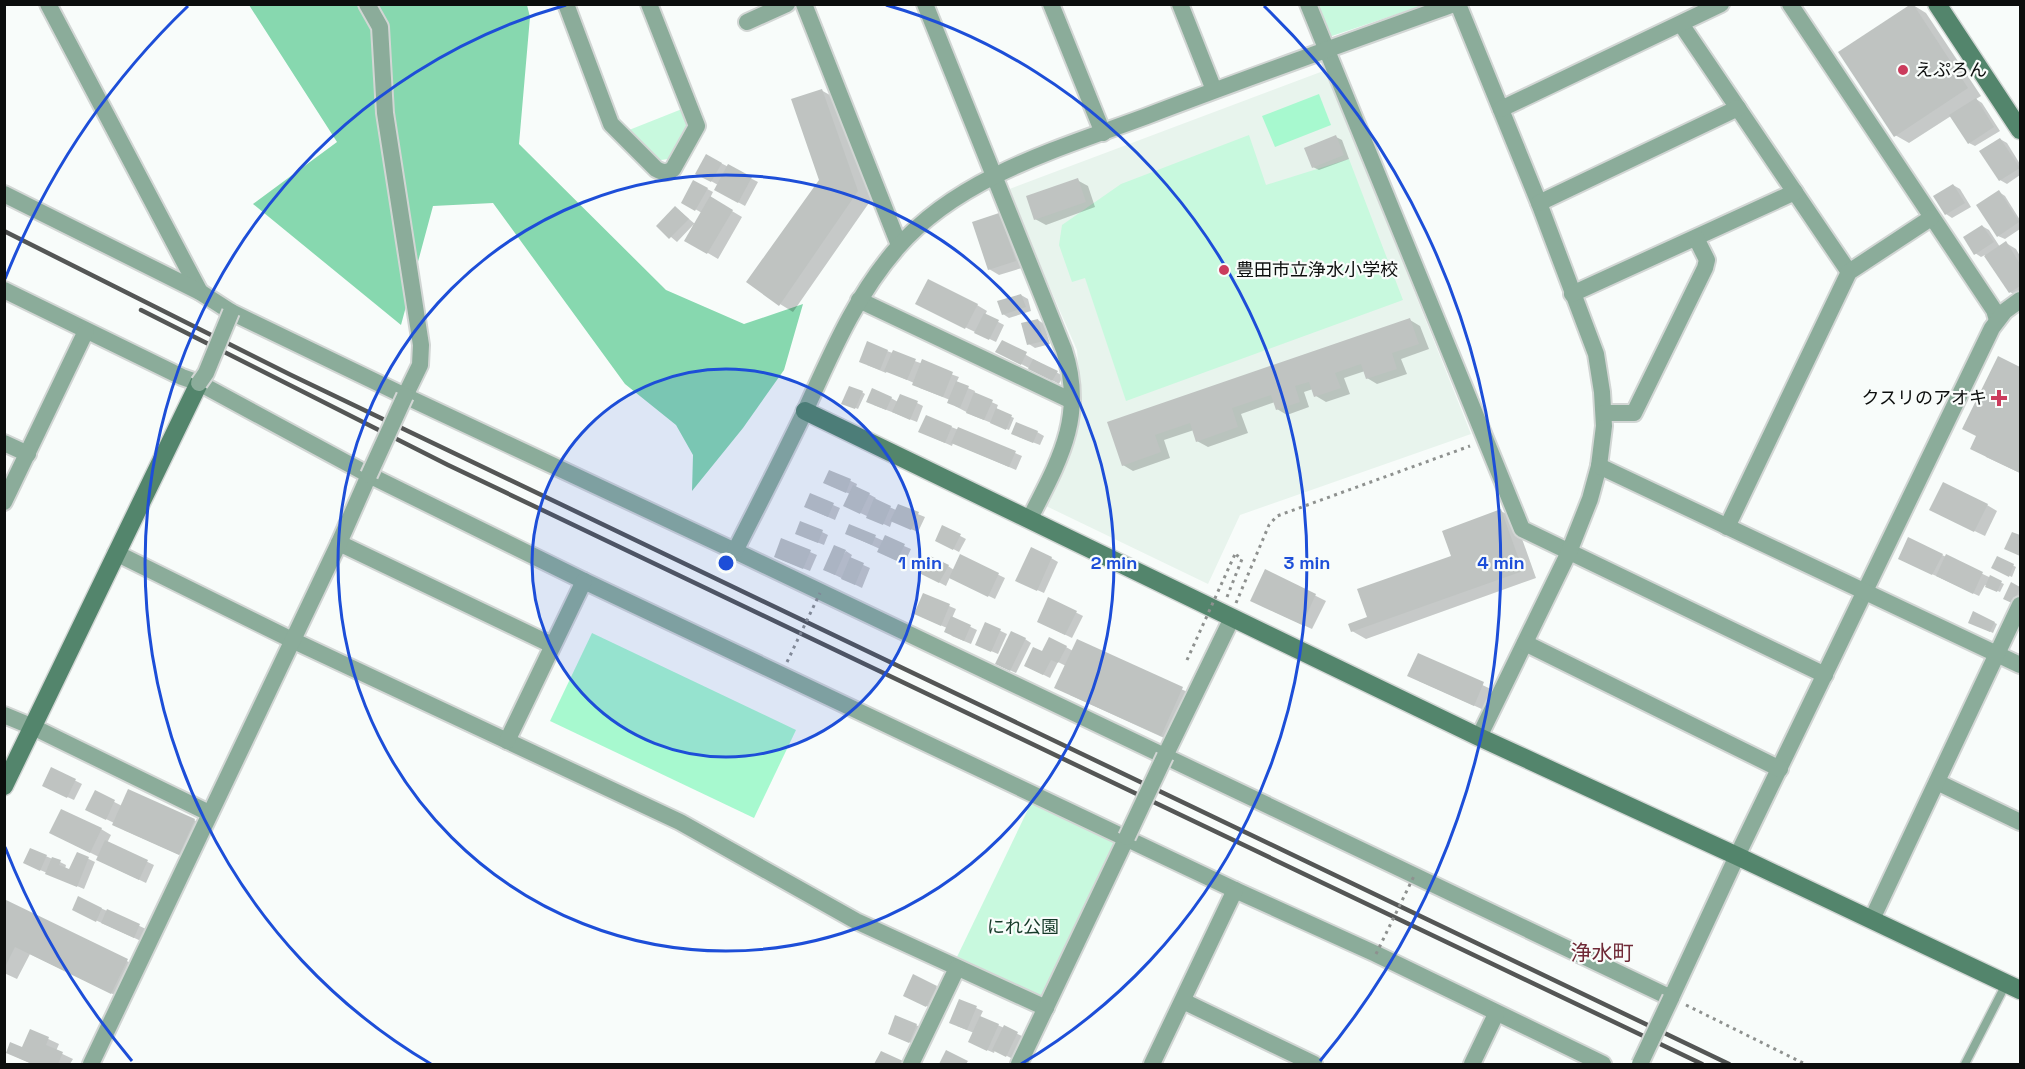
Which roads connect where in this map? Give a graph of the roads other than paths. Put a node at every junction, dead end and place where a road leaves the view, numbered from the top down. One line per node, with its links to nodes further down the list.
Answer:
1 (48, 4): 32 (street)
2 (367, 4): 40 (street)
3 (566, 4): 4 (street)
4 (649, 4)
5 (787, 4): 15 (street)
6 (804, 4): 29 (street)
7 (925, 4): 23 (street)
8 (1051, 4): 22 (street)
9 (1180, 4): 18 (street)
10 (1308, 4): 17 (street)
11 (1456, 4): 17 (street); 20 (street)
12 (1721, 4): 16 (street)
13 (1790, 4): 27 (street)
14 (1937, 4): 21 (street)
15 (747, 22)
16 (1681, 24): 19 (street); 20 (street)
17 (1327, 50): 18 (street); 53 (street)
18 (1214, 90): 22 (street)
19 (1738, 108): 24 (street); 26 (street)
20 (1500, 109): 26 (street)
21 (2020, 130)
22 (1103, 133): 23 (street)
23 (994, 175): 29 (street); 41 (street)
24 (1795, 192): 28 (street); 30 (street)
25 (4, 195): 32 (street)
26 (1539, 203): 33 (street)
27 (1931, 218): 30 (street); 37 (street)
28 (1696, 238): 33 (street); 43 (street)
29 (899, 245): 34 (street)
30 (1849, 272): 50 (street)
31 (4, 290): 38 (street)
32 (200, 292): 36 (street)
33 (1572, 294): 43 (street)
34 (859, 300): 41 (street); 42 (street)
35 (2020, 300): 37 (street)
36 (231, 312): 39 (street, bridge); 40 (street)
37 (1996, 320): 56 (street)
38 (86, 331): 39 (street); 45 (street)
39 (199, 383): 47 (street); 54 (street)
40 (405, 396): 47 (street, bridge); 52 (street)
41 (1072, 401): 49 (street)
42 (805, 411): 49 (street); 52 (street)
43 (1604, 413): 46 (street)
44 (4, 443): 45 (street)
45 (28, 454): 48 (street)
46 (1599, 466): 50 (street); 53 (street)
47 (369, 475): 51 (street); 55 (street)
48 (4, 502)
49 (1029, 519): 58 (street)
50 (1727, 527): 56 (street)
51 (339, 543): 59 (street); 61 (street)
52 (735, 551): 69 (street)
53 (1569, 552): 60 (street); 64 (street)
54 (116, 553): 59 (street); 66 (street)
55 (584, 581): 61 (street); 75 (street)
56 (1865, 592): 62 (street); 64 (street)
57 (2020, 605): 62 (street)
58 (1234, 611): 67 (street); 69 (street)
59 (292, 640): 68 (street); 73 (street)
60 (1525, 643): 67 (street); 70 (street)
61 (552, 645): 68 (street)
62 (1997, 654): 63 (street); 71 (street)
63 (2020, 665)
64 (1825, 675): 70 (street)
65 (4, 715): 66 (street)
66 (33, 727): 72 (street); 73 (street)
67 (1479, 736): 76 (street)
68 (507, 741): 79 (street)
69 (1165, 756): 75 (street, bridge); 81 (street)
70 (1780, 769): 76 (street)
71 (1937, 782): 74 (street); 78 (street)
72 (4, 786)
73 (209, 813): 85 (street)
74 (2020, 822)
75 (1127, 837): 77 (street); 83 (street)
76 (1737, 856): 78 (street); 81 (street)
77 (1235, 890): 82 (street); 84 (street)
78 (1872, 919): 80 (street)
79 (957, 968): 83 (street); 86 (street)
80 (2013, 987): 93 (lane)
81 (1671, 998): 92 (street, bridge)
82 (1183, 1001): 88 (street); 89 (street)
83 (1047, 1008): 87 (street)
84 (1496, 1014): 90 (street); 91 (street)
85 (91, 1065)
86 (911, 1065)
87 (1019, 1065)
88 (1152, 1065)
89 (1314, 1065)
90 (1472, 1065)
91 (1603, 1065)
92 (1640, 1065)
93 (1965, 1065)

